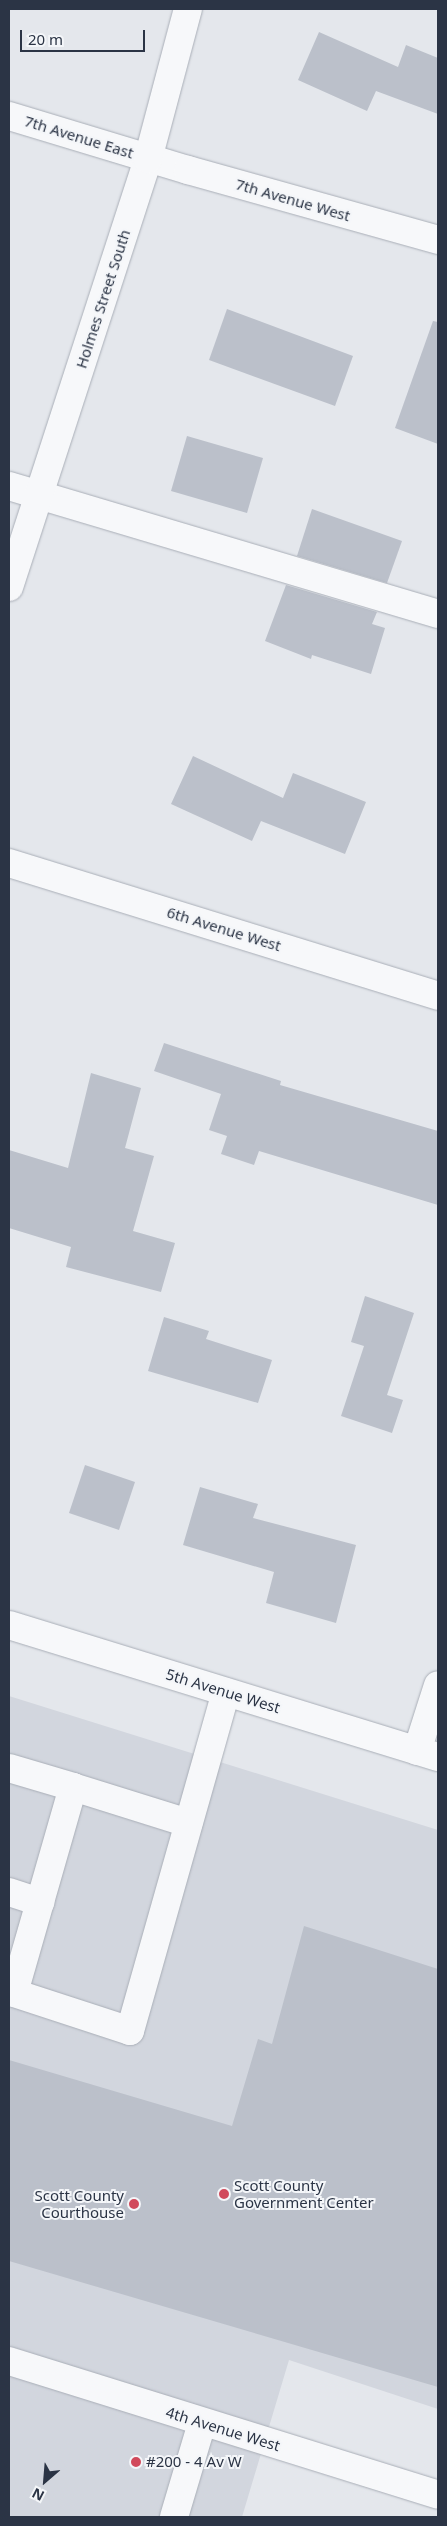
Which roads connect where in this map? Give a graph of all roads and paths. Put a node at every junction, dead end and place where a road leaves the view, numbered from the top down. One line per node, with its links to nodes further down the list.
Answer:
1 (188, 9): 3 (street, Holmes Street South)
2 (9, 116): 3 (street, 7th Avenue East)
3 (148, 159): 4 (street, 7th Avenue West); 6 (street, Holmes Street South)
4 (438, 240)
5 (9, 486): 6 (street)
6 (39, 494): 7 (street, Holmes Street South); 8 (street)
7 (9, 587)
8 (438, 614)
9 (9, 863): 10 (street, 6th Avenue West)
10 (438, 996)
11 (9, 1625): 13 (street, 5th Avenue West)
12 (438, 1685): 14 (street)
13 (226, 1692): 14 (street, 5th Avenue West); 17 (street)
14 (428, 1754)
15 (9, 1768): 16 (street)
16 (73, 1787): 17 (street); 19 (street)
17 (188, 1823): 19 (street)
18 (9, 1892): 19 (street)
19 (40, 1902)
20 (9, 2361): 21 (street, 4th Avenue West)
21 (202, 2423): 22 (street, 4th Avenue West); 23 (street)
22 (438, 2495)
23 (174, 2517)

